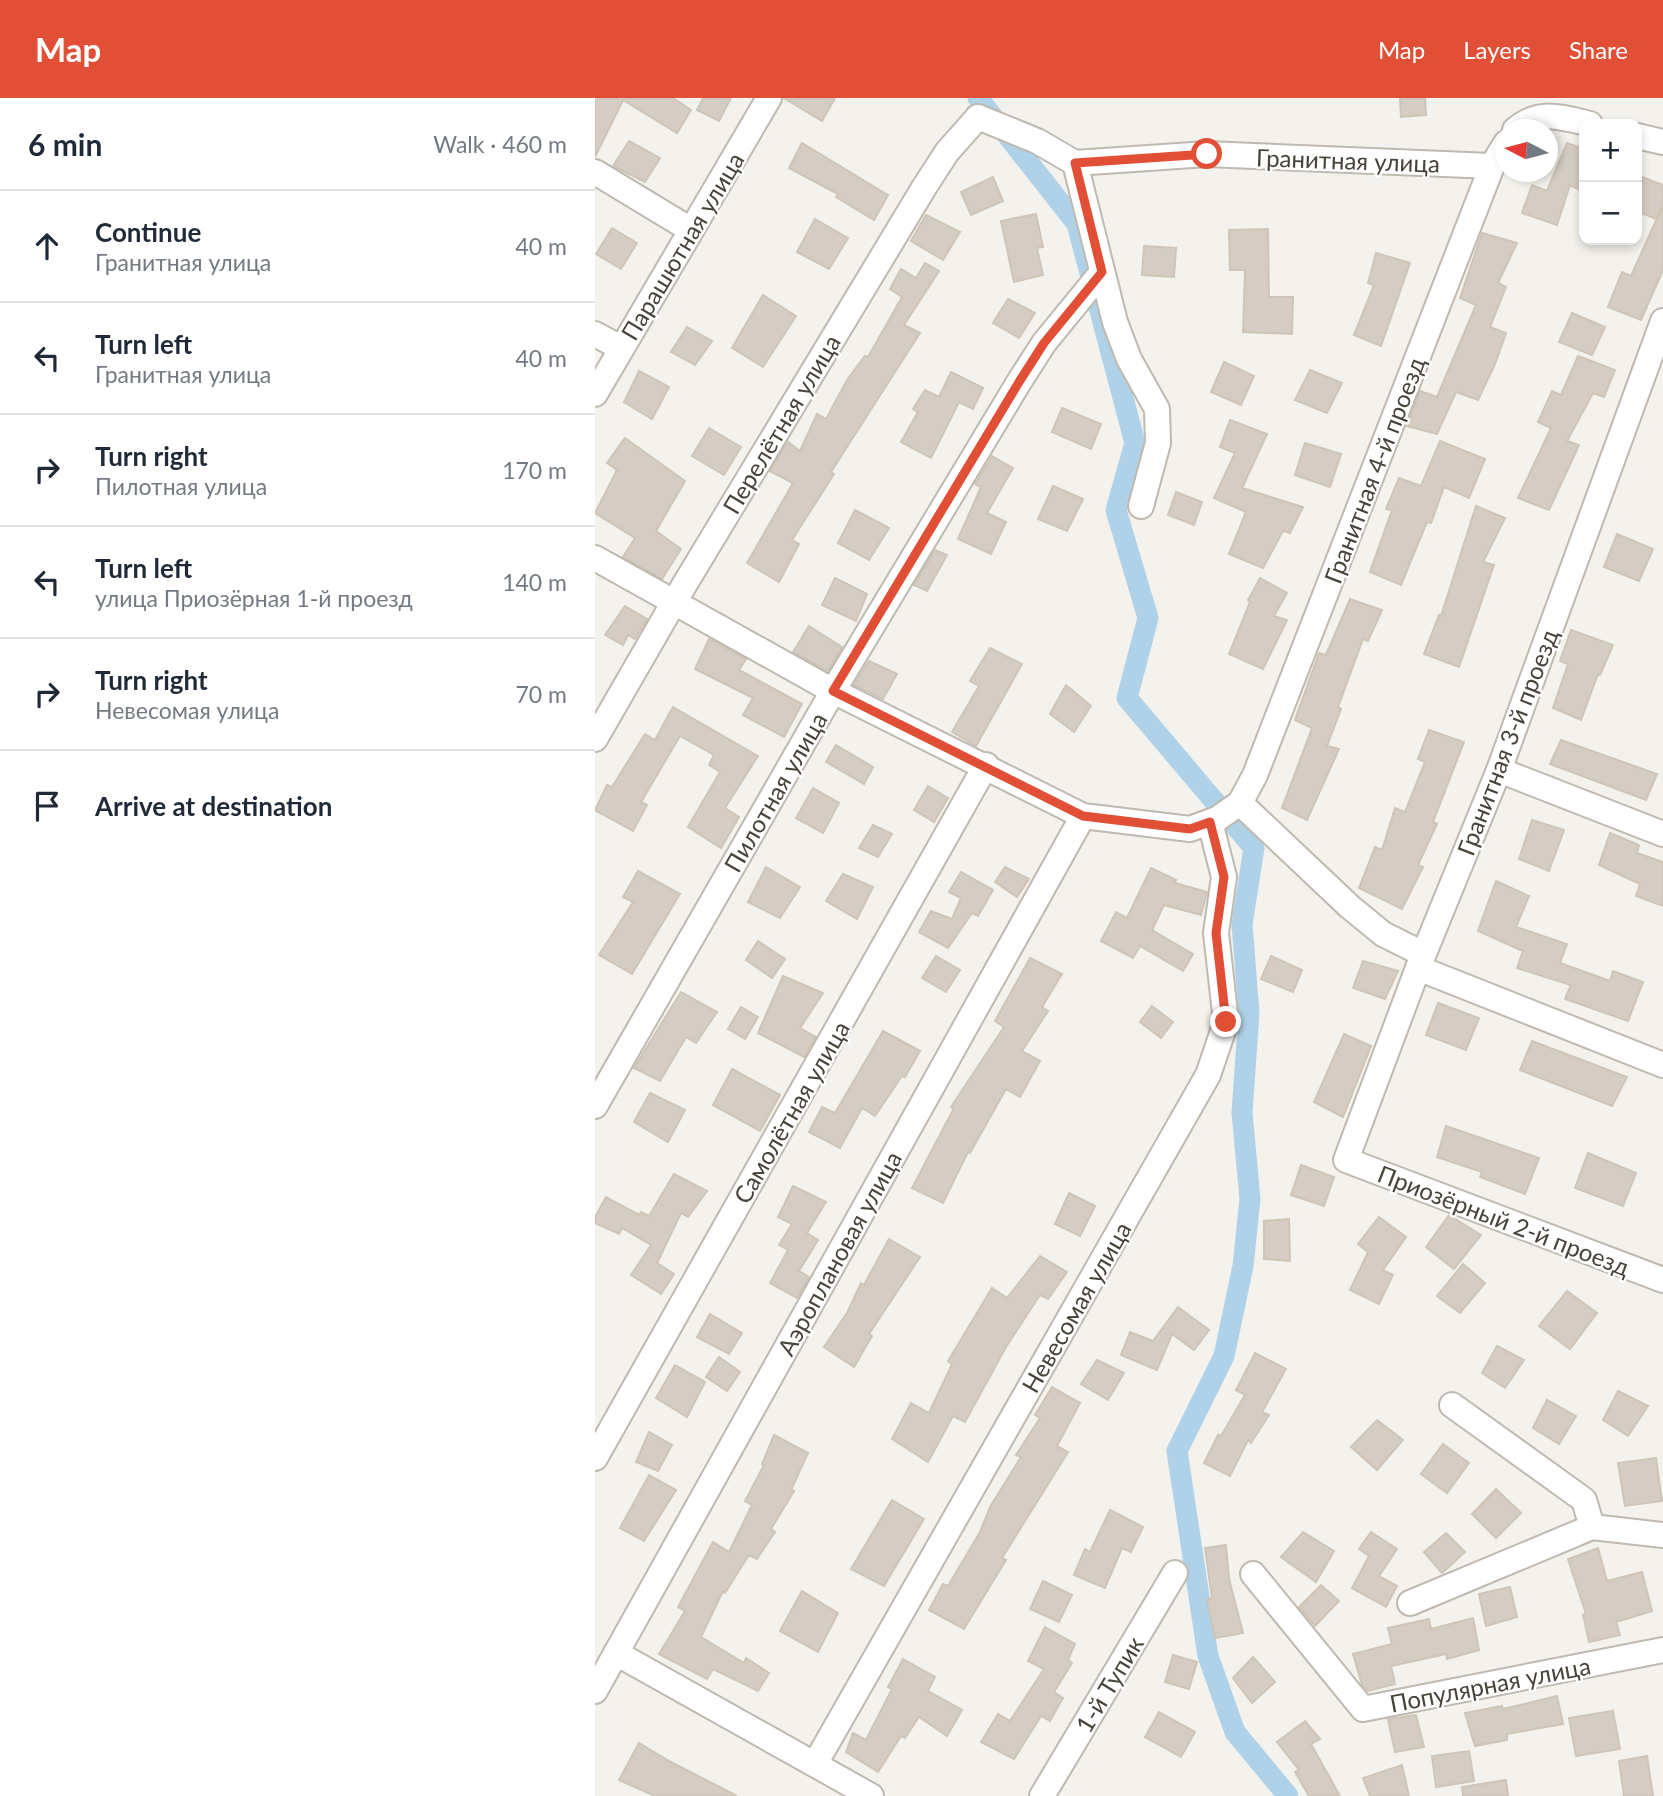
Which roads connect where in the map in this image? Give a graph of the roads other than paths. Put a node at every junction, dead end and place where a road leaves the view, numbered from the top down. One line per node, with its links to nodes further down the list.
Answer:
1 (763, 100): 11 (street, Парашютная улица)
2 (977, 112): 8 (street); 19 (street, Перелётная улица)
3 (1532, 119): 4 (street)
4 (1579, 121)
5 (1642, 137): 6 (street)
6 (1663, 142)
7 (1495, 161): 9 (street)
8 (1075, 163): 9 (street, Гранитная улица); 12 (street)
9 (1492, 166): 24 (street, Гранитная 4-й проезд)
10 (595, 172): 11 (street)
11 (691, 230): 15 (street, Парашютная улица)
12 (1102, 273): 17 (street); 20 (street, Пилотная улица)
13 (1663, 321): 23 (street, Гранитная 3-й проезд)
14 (595, 334): 15 (street)
15 (621, 348): 16 (street, Парашютная улица)
16 (595, 394)
17 (1141, 506)
18 (595, 558): 19 (street)
19 (674, 602): 20 (street); 21 (street, Перелётная улица)
20 (833, 691): 22 (street); 30 (street, Пилотная улица)
21 (595, 739)
22 (986, 765): 25 (street); 34 (street, Самолётная улица)
23 (1499, 770): 27 (street); 28 (street, Гранитная 3-й проезд)
24 (1239, 804): 26 (street); 28 (street)
25 (1083, 816): 26 (street); 41 (street, Аэроплановая улица)
26 (1213, 821): 43 (street, Невесомая улица)
27 (1663, 834)
28 (1420, 961): 29 (street); 31 (street, Гранитная 3-й проезд)
29 (1663, 1065)
30 (595, 1106)
31 (1346, 1160): 32 (street, Приозёрный 2-й проезд)
32 (1663, 1280)
33 (1452, 1405): 35 (street)
34 (595, 1458)
35 (1592, 1527): 36 (street); 39 (street)
36 (1663, 1535)
37 (1175, 1573): 45 (street, 1-й Тупик)
38 (1253, 1574): 40 (street, Популярная улица)
39 (1410, 1603)
40 (1663, 1650)
41 (616, 1653): 42 (street, Аэроплановая улица); 43 (street)
42 (595, 1691)
43 (815, 1764): 44 (street)
44 (871, 1796)
45 (1042, 1796)

